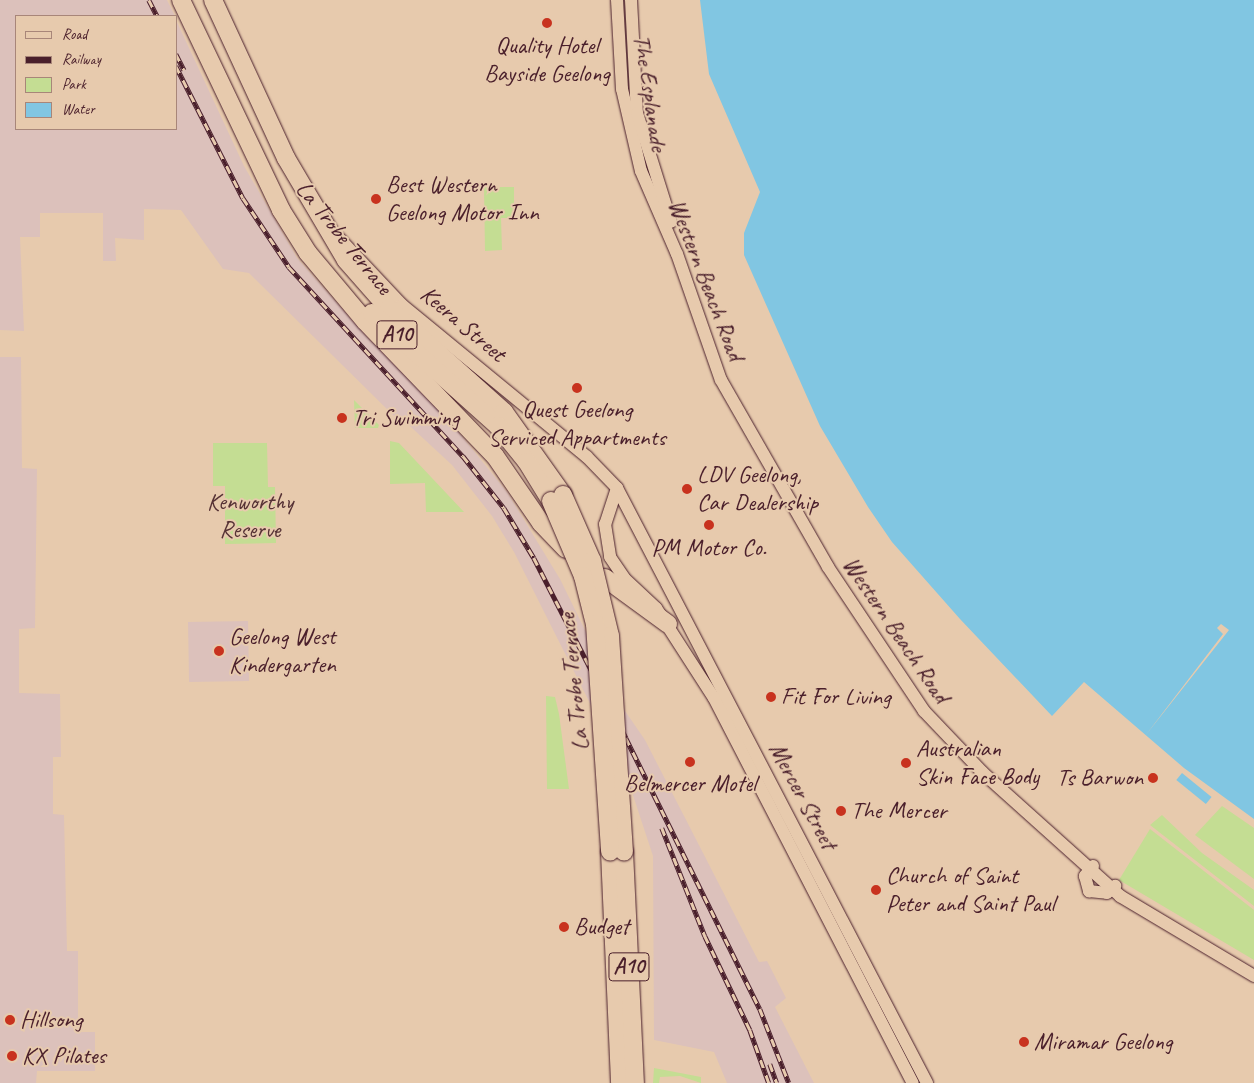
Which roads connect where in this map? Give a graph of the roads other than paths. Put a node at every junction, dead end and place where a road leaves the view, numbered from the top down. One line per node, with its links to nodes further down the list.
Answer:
1 (181, 0): 5 (highway, A10)
2 (213, 0): 7 (highway, Keera Street / A10)
3 (616, 0): 6 (street, The Esplanade)
4 (631, 0): 6 (street, The Esplanade)
5 (254, 158): 9 (highway, La Trobe Terrace / A10); 11 (highway)
6 (652, 183): 16 (street, Western Beach Road)
7 (324, 223): 8 (street, Keera Street); 9 (highway, La Trobe Terrace / A10)
8 (617, 488): 10 (street, Keera Street); 13 (street, Mercer Street)
9 (557, 498): 15 (highway, La Trobe Terrace / A10, bridge)
10 (641, 530): 14 (street, Mercer Street)
11 (566, 549)
12 (605, 578): 13 (highway)
13 (668, 624): 14 (street, Mercer Street)
14 (800, 849): 19 (street, Mercer Street)
15 (617, 852): 20 (highway, La Trobe Terrace / A10); 21 (highway, La Trobe Terrace / A10)
16 (1113, 887): 17 (street, Western Beach Road); 18 (street, Western Beach Road)
17 (1254, 968)
18 (1254, 976)
19 (899, 1043): 22 (street, Mercer Street); 23 (street, Mercer Street)
20 (620, 1083)
21 (635, 1083)
22 (913, 1083)
23 (927, 1083)

